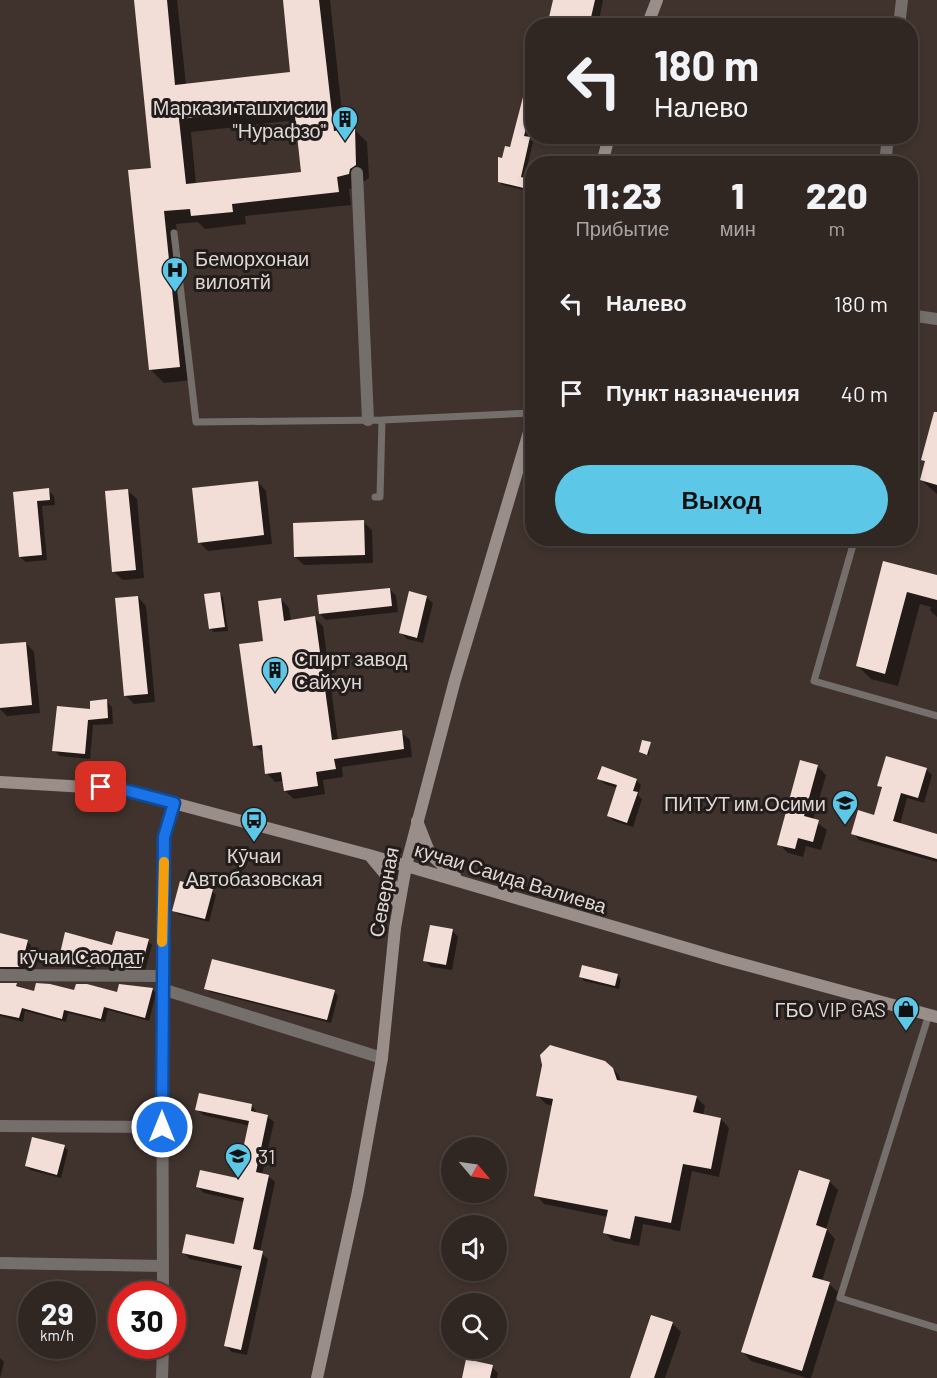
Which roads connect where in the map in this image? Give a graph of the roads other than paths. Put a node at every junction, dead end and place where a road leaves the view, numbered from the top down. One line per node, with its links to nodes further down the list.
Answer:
1 (657, 0): 3 (main road)
2 (902, 0): 4 (street)
3 (650, 18)
4 (900, 18)
5 (357, 173): 10 (street)
6 (174, 233): 10 (lane)
7 (918, 316): 8 (street)
8 (937, 319)
9 (525, 413): 11 (lane)
10 (368, 420): 11 (lane)
11 (382, 420): 13 (lane)
12 (525, 445): 18 (main road, Северная)
13 (375, 497)
14 (853, 546): 15 (lane)
15 (937, 716)
16 (0, 782): 17 (main road, кучаи Саида Валиева)
17 (174, 803): 19 (main road, кучаи Саида Валиева); 24 (street)
18 (417, 821): 20 (main road, Северная); 21 (main road)
19 (369, 855): 20 (main road, кучаи Саида Валиева); 22 (main road)
20 (406, 866): 21 (main road, кучаи Саида Валиева); 22 (main road, Северная)
21 (464, 882): 25 (main road, кучаи Саида Валиева)
22 (398, 906): 26 (main road, Северная)
23 (0, 975): 24 (street, кӯчаи Саодат)
24 (162, 982): 26 (street, кӯчаи Саодат); 28 (street)
25 (933, 1016): 32 (lane)
26 (382, 1058): 35 (main road, Северная)
27 (0, 1126): 28 (street)
28 (162, 1127): 30 (street)
29 (0, 1263): 30 (street)
30 (163, 1266): 31 (street)
31 (163, 1281)
32 (937, 1328)
33 (163, 1359): 34 (street)
34 (162, 1378)
35 (317, 1378)

